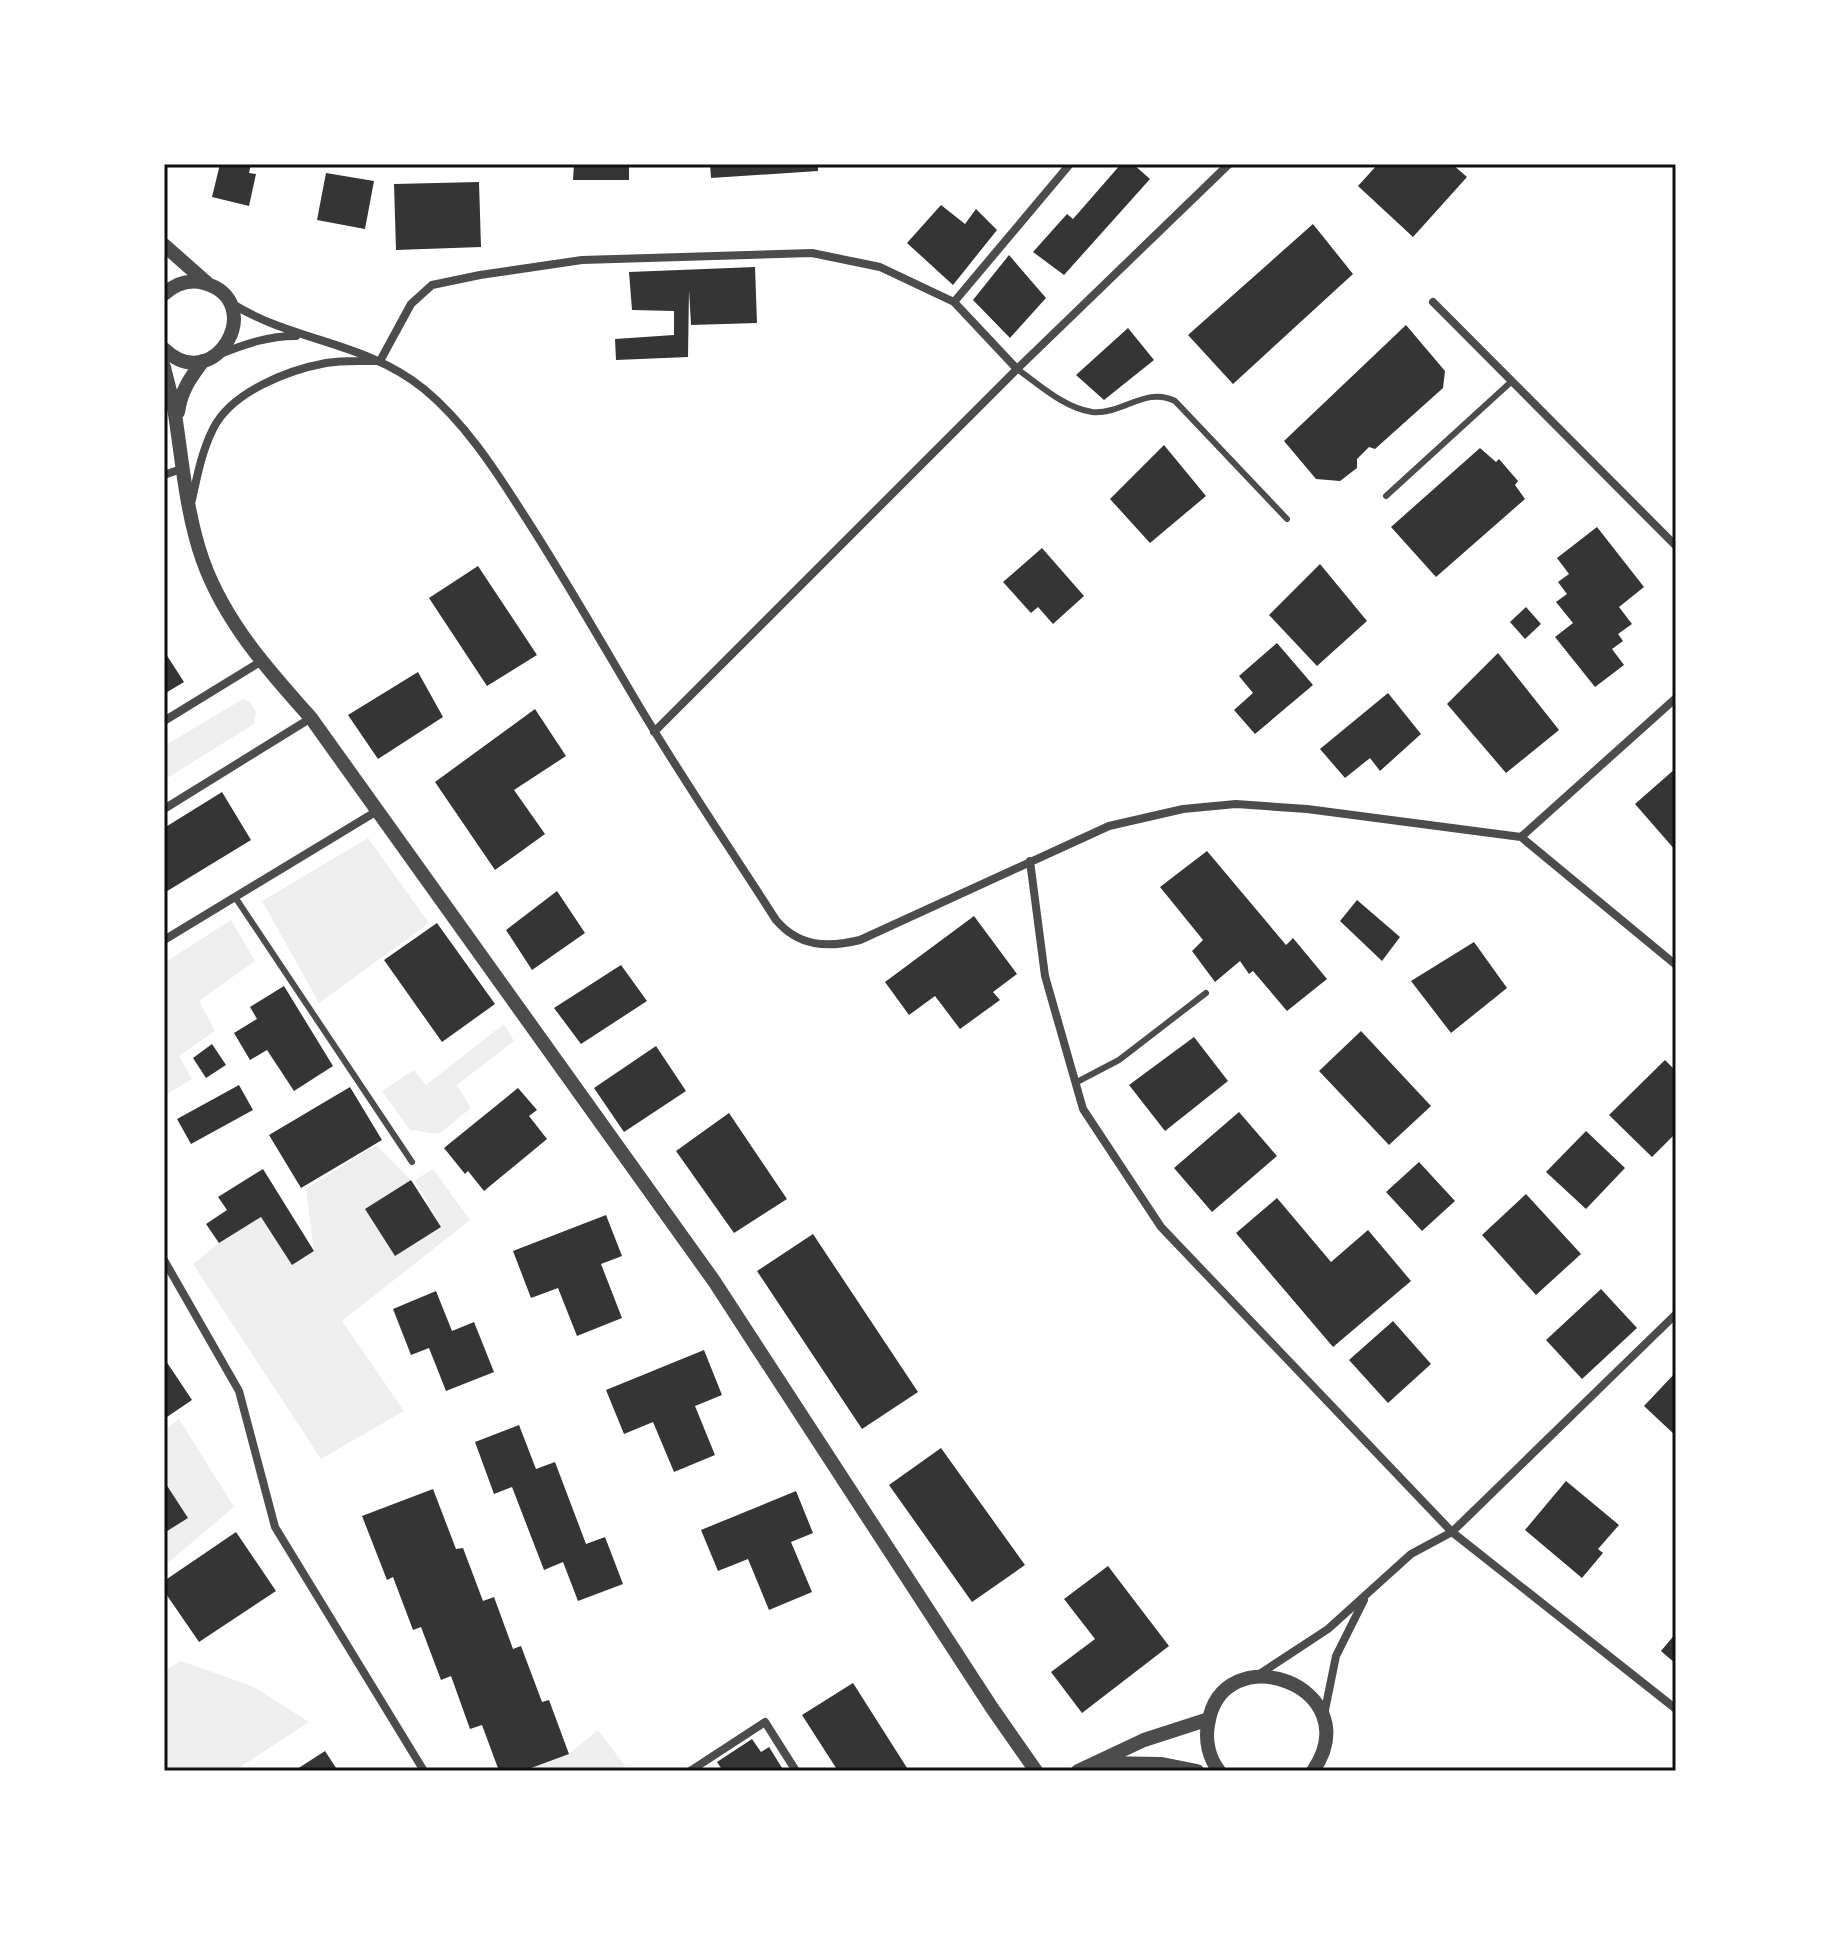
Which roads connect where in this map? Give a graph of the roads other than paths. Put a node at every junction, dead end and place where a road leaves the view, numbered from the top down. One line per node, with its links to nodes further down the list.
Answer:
1 (1070, 164): 7 (street)
2 (1229, 164): 14 (street)
3 (164, 245): 4 (street)
4 (207, 284): 5 (street); 6 (street)
5 (164, 294)
6 (229, 301): 9 (street); 11 (street)
7 (954, 302): 12 (street); 14 (street)
8 (1433, 302): 15 (street)
9 (302, 336): 11 (street); 12 (street)
10 (164, 349): 11 (street)
11 (209, 358): 16 (street)
12 (380, 361): 20 (street); 27 (street)
13 (164, 367): 16 (street)
14 (1017, 369): 21 (lane); 27 (street)
15 (1512, 381): 19 (lane); 22 (street)
16 (176, 420): 17 (street)
17 (181, 469): 18 (street); 20 (street)
18 (164, 475)
19 (1386, 496)
20 (190, 507): 23 (street)
21 (1287, 519)
22 (1676, 546)
23 (260, 662): 25 (street); 26 (street)
24 (1676, 698): 30 (street)
25 (311, 718): 28 (street); 29 (street)
26 (164, 721)
27 (654, 732): 31 (street)
28 (164, 809)
29 (377, 811): 32 (street); 51 (street)
30 (1521, 837): 31 (street); 34 (street)
31 (1030, 861): 36 (street)
32 (235, 897): 33 (street); 37 (lane)
33 (164, 940)
34 (1676, 965)
35 (1206, 993): 36 (lane)
36 (1075, 1083): 40 (street)
37 (412, 1162)
38 (164, 1260): 48 (street)
39 (1676, 1314): 40 (street)
40 (1452, 1532): 41 (street); 43 (street)
41 (1368, 1593): 42 (street); 44 (street)
42 (1255, 1677): 44 (street); 45 (street)
43 (1676, 1709)
44 (1323, 1718): 47 (street)
45 (1209, 1719): 46 (street); 54 (street)
46 (1093, 1763): 52 (street); 53 (street)
47 (1318, 1768)
48 (424, 1771)
49 (690, 1771): 50 (street)
50 (796, 1771)
51 (1036, 1771)
52 (1078, 1771)
53 (1197, 1771)
54 (1219, 1771)

